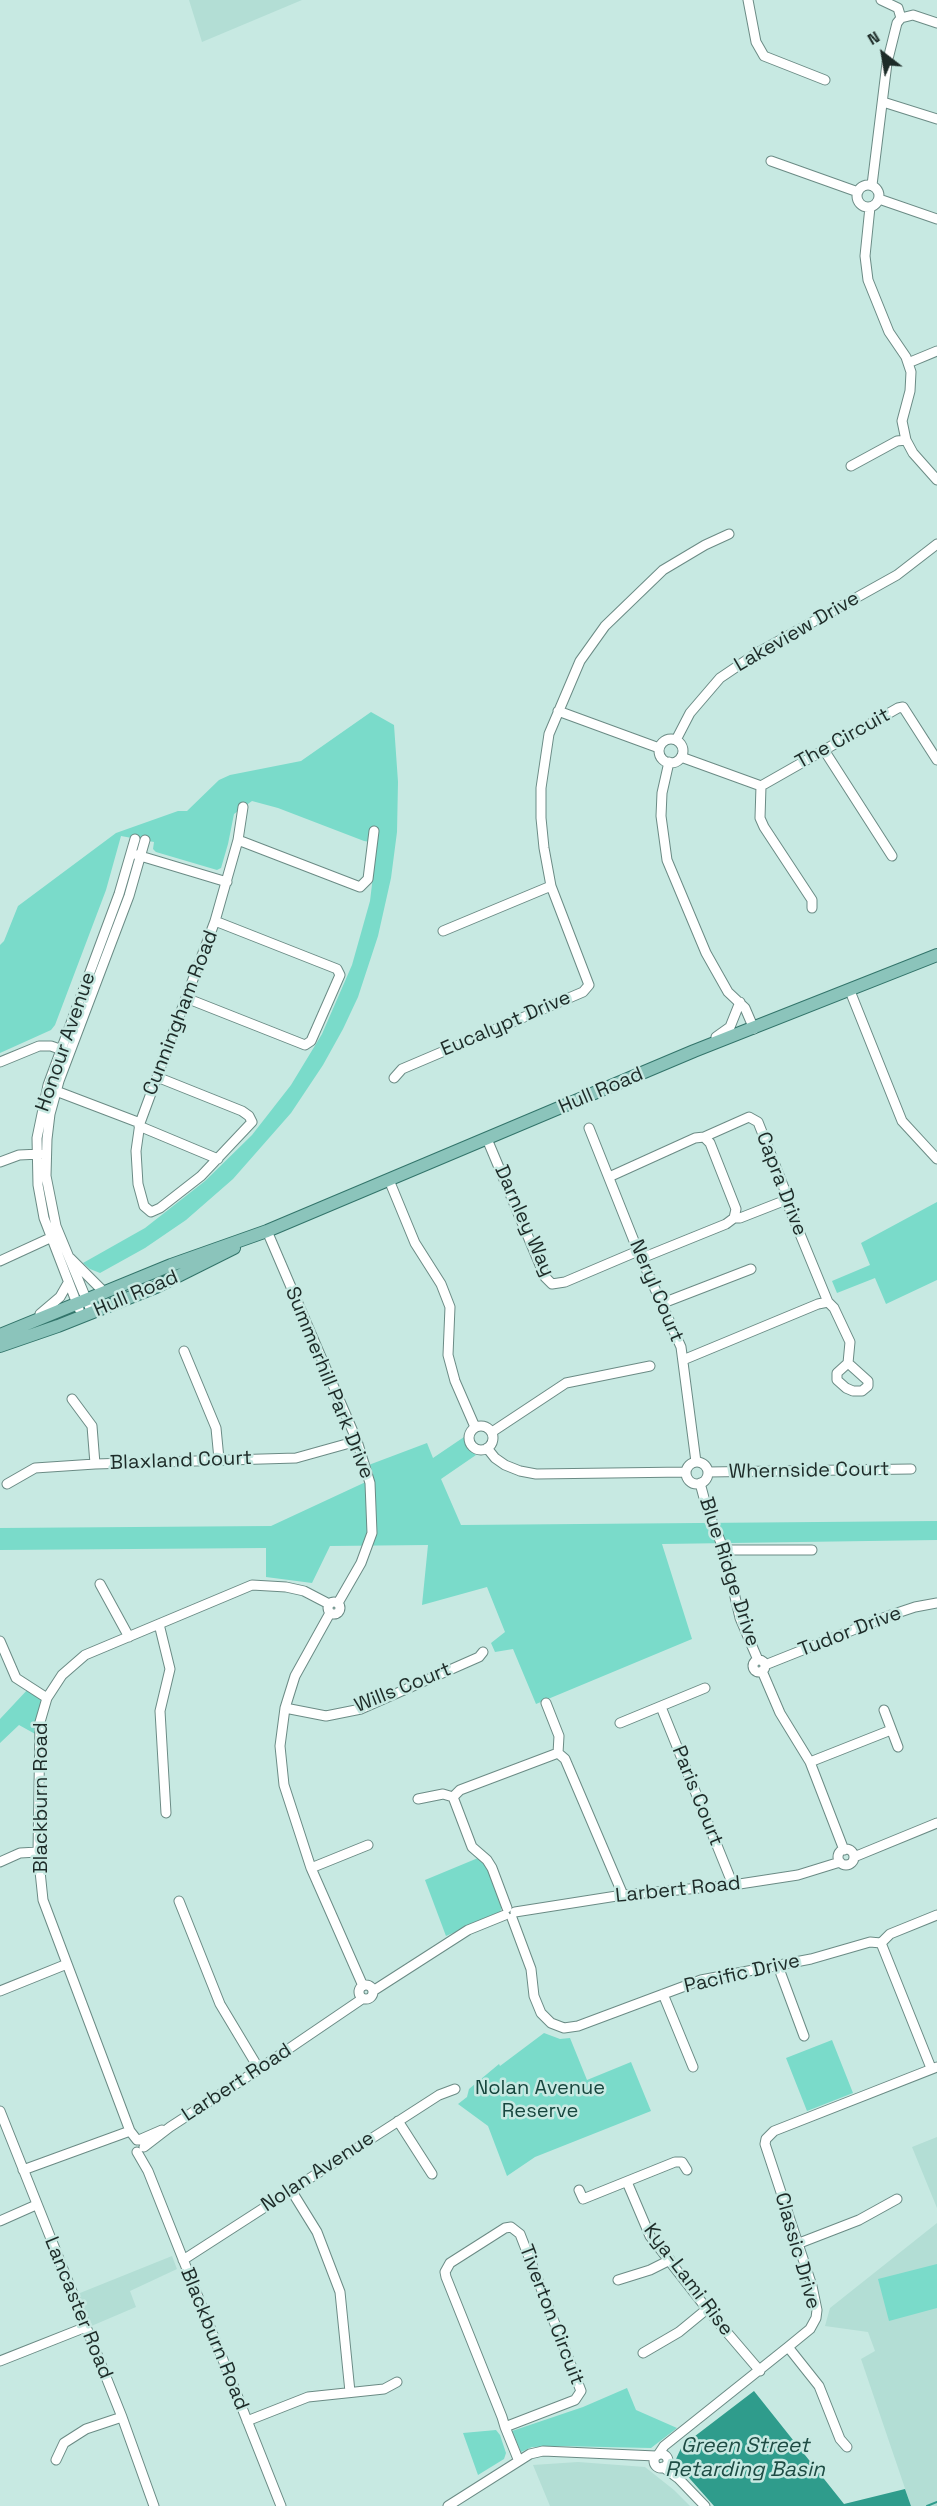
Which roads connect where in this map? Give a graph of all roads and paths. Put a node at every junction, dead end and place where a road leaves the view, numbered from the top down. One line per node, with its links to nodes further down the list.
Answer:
1 (748, 0): 5 (street)
2 (881, 0): 3 (street)
3 (901, 18): 4 (street); 6 (street)
4 (937, 23)
5 (825, 80)
6 (883, 102): 7 (street); 9 (street)
7 (937, 119)
8 (771, 161): 10 (street)
9 (872, 185): 10 (street); 11 (street)
10 (858, 192): 12 (street)
11 (879, 199): 12 (street); 13 (street)
12 (870, 207): 15 (street)
13 (937, 219)
14 (937, 351): 15 (street)
15 (908, 363): 16 (street)
16 (906, 440): 17 (street); 18 (street)
17 (851, 466)
18 (937, 480)
19 (729, 534): 21 (street, Eucalypt Drive)
20 (937, 544): 22 (street, Lakeview Drive)
21 (558, 711): 23 (street); 36 (street, Eucalypt Drive)
22 (676, 740): 23 (street); 25 (street)
23 (659, 748): 27 (street)
24 (824, 750): 26 (street, The Circuit); 28 (street, The Circuit); 34 (street)
25 (681, 757): 27 (street); 28 (street)
26 (937, 760)
27 (669, 762): 43 (street)
28 (761, 786): 37 (street)
29 (243, 807): 32 (street, Cunningham Road)
30 (374, 831): 32 (street)
31 (140, 839): 33 (street, Honour Avenue)
32 (238, 840): 35 (street, Cunningham Road)
33 (136, 855): 35 (street); 45 (street, Honour Avenue)
34 (892, 856)
35 (227, 882): 38 (street, Cunningham Road)
36 (550, 886): 39 (street); 49 (street, Eucalypt Drive)
37 (812, 908)
38 (215, 921): 42 (street, Cunningham Road); 42 (street)
39 (443, 931)
40 (937, 955): 41 (main road, Hull Road)
41 (850, 991): 44 (main road, Hull Road); 57 (street)
42 (186, 998): 48 (street, Cunningham Road)
43 (740, 1002): 44 (street); 46 (street)
44 (754, 1029): 46 (main road, Hull Road)
45 (66, 1051): 47 (street); 50 (street, Honour Avenue); 55 (street, Honour Avenue)
46 (694, 1051): 54 (main road, Hull Road)
47 (0, 1062)
48 (157, 1077): 51 (street, Cunningham Road); 56 (street)
49 (394, 1078)
50 (56, 1091): 51 (street); 55 (street, Honour Avenue)
51 (140, 1125): 56 (street); 56 (street, Cunningham Road)
52 (589, 1128): 59 (street, Neryl Court)
53 (704, 1137): 59 (street); 61 (street, Capra Drive); 62 (street)
54 (487, 1139): 60 (main road, Hull Road); 66 (street, Darnley Way)
55 (41, 1154): 58 (street); 64 (street, Honour Avenue); 65 (street, Honour Avenue)
56 (218, 1159)
57 (937, 1159)
58 (0, 1162)
59 (609, 1177): 66 (street, Neryl Court)
60 (389, 1180): 63 (main road, Hull Road); 82 (street)
61 (786, 1200): 62 (street); 71 (street, Capra Drive)
62 (734, 1218): 66 (street)
63 (267, 1231): 70 (main road, Hull Road); 74 (main road, Hull Road); 84 (street, Summerhill Park Drive)
64 (50, 1238): 67 (street); 69 (street, Honour Avenue)
65 (66, 1254): 70 (street); 72 (street, Honour Avenue)
66 (640, 1255): 73 (street, Neryl Court)
67 (0, 1261)
68 (752, 1269): 73 (street)
69 (68, 1283): 72 (street, Honour Avenue); 75 (street)
70 (105, 1293): 72 (main road, Hull Road)
71 (828, 1302): 78 (street); 79 (street, Capra Drive)
72 (82, 1303): 74 (street, Honour Avenue); 75 (main road, Hull Road)
73 (663, 1303): 78 (street, Neryl Court)
74 (87, 1315): 76 (main road, Hull Road)
75 (0, 1334)
76 (0, 1346)
77 (184, 1351): 86 (street)
78 (683, 1360): 87 (street, Neryl Court)
79 (848, 1363)
80 (650, 1366): 83 (street)
81 (72, 1399): 88 (street)
82 (475, 1426): 83 (street); 85 (street)
83 (492, 1432): 85 (street)
84 (357, 1441): 86 (street, Blaxland Court); 98 (street, Summerhill Park Drive)
85 (487, 1448): 90 (street)
86 (219, 1459): 88 (street, Blaxland Court)
87 (696, 1462): 90 (street); 91 (street)
88 (95, 1464): 93 (street, Blaxland Court)
89 (911, 1468): 91 (street, Whernside Court)
90 (686, 1472): 92 (street)
91 (708, 1472): 92 (street)
92 (700, 1483): 94 (street, Blue Ridge Drive)
93 (8, 1484)
94 (724, 1550): 95 (street); 103 (street, Blue Ridge Drive)
95 (812, 1550)
96 (100, 1584): 100 (street)
97 (937, 1603): 103 (street, Tudor Drive)
98 (332, 1607): 99 (street, Blackburn Road); 108 (street, Summerhill Park Drive)
99 (159, 1624): 100 (street, Blackburn Road); 117 (street)
100 (129, 1637): 105 (street, Blackburn Road)
101 (0, 1641): 105 (street)
102 (483, 1652): 108 (street, Wills Court)
103 (762, 1666): 114 (street, Blue Ridge Drive)
104 (705, 1688): 107 (street)
105 (47, 1698): 121 (street, Blackburn Road)
106 (546, 1703): 113 (street)
107 (661, 1707): 110 (street); 126 (street, Paris Court)
108 (285, 1708): 125 (street, Summerhill Park Drive)
109 (884, 1710): 111 (street)
110 (620, 1723)
111 (891, 1730): 112 (street); 114 (street)
112 (898, 1746)
113 (558, 1753): 115 (street); 127 (street)
114 (810, 1762): 120 (street, Blue Ridge Drive)
115 (453, 1797): 116 (street); 129 (street)
116 (418, 1799)
117 (166, 1813)
118 (937, 1823): 122 (street)
119 (368, 1845): 125 (street)
120 (844, 1850): 122 (street); 124 (street)
121 (38, 1852): 123 (street); 132 (street, Blackburn Road)
122 (854, 1857): 124 (street)
123 (0, 1862)
124 (840, 1862): 126 (street, Larbert Road)
125 (311, 1868): 134 (street, Summerhill Park Drive)
126 (733, 1885): 127 (street, Larbert Road)
127 (623, 1895): 129 (street, Larbert Road)
128 (179, 1901): 142 (street)
129 (510, 1913): 136 (street, Larbert Road); 137 (street, Pacific Drive)
130 (937, 1914): 131 (street)
131 (881, 1943): 133 (street, Pacific Drive); 141 (street)
132 (67, 1964): 135 (street); 146 (street, Blackburn Road)
133 (778, 1966): 137 (street, Pacific Drive); 139 (street)
134 (363, 1986): 136 (street); 138 (street)
135 (0, 1991)
136 (373, 1991): 138 (street)
137 (663, 1994): 140 (street)
138 (362, 1998): 142 (street, Larbert Road)
139 (804, 2036)
140 (693, 2067)
141 (934, 2068): 157 (street, Classic Drive)
142 (259, 2069): 147 (street, Larbert Road)
143 (455, 2089): 145 (street, Nolan Avenue)
144 (1, 2117): 148 (street, Lancaster Road)
145 (398, 2121): 150 (street); 152 (street, Nolan Avenue)
146 (130, 2131): 147 (street, Blackburn Road); 148 (street)
147 (139, 2145): 158 (street, Blackburn Road)
148 (23, 2170): 155 (street, Lancaster Road)
149 (687, 2170): 151 (street)
150 (432, 2174)
151 (627, 2182): 153 (street); 159 (street, Kya-Lami Rise)
152 (291, 2190): 158 (street, Nolan Avenue); 168 (street)
153 (579, 2190)
154 (897, 2199): 157 (street)
155 (36, 2205): 156 (street); 162 (street, Lancaster Road)
156 (0, 2221)
157 (797, 2244): 163 (street, Classic Drive)
158 (183, 2260): 170 (street, Blackburn Road)
159 (670, 2260): 160 (street); 161 (street, Kya-Lami Rise)
160 (618, 2280)
161 (707, 2309): 164 (street); 166 (street, Kya-Lami Rise)
162 (86, 2327): 165 (street); 169 (street, Lancaster Road)
163 (788, 2347): 166 (street, Classic Drive); 172 (street)
164 (644, 2353)
165 (0, 2361)
166 (760, 2371): 175 (street, Classic Drive)
167 (397, 2382): 168 (street)
168 (350, 2392): 170 (street)
169 (122, 2417): 174 (street); 177 (street, Lancaster Road)
170 (248, 2421): 178 (street, Blackburn Road)
171 (506, 2427): 171 (street, Tiverton Circuit); 173 (street, Tiverton Circuit)
172 (847, 2447)
173 (518, 2459): 175 (street); 176 (street)
174 (56, 2460)
175 (661, 2460): 179 (street)
176 (452, 2505)
177 (154, 2506)
178 (281, 2506)
179 (705, 2506)

